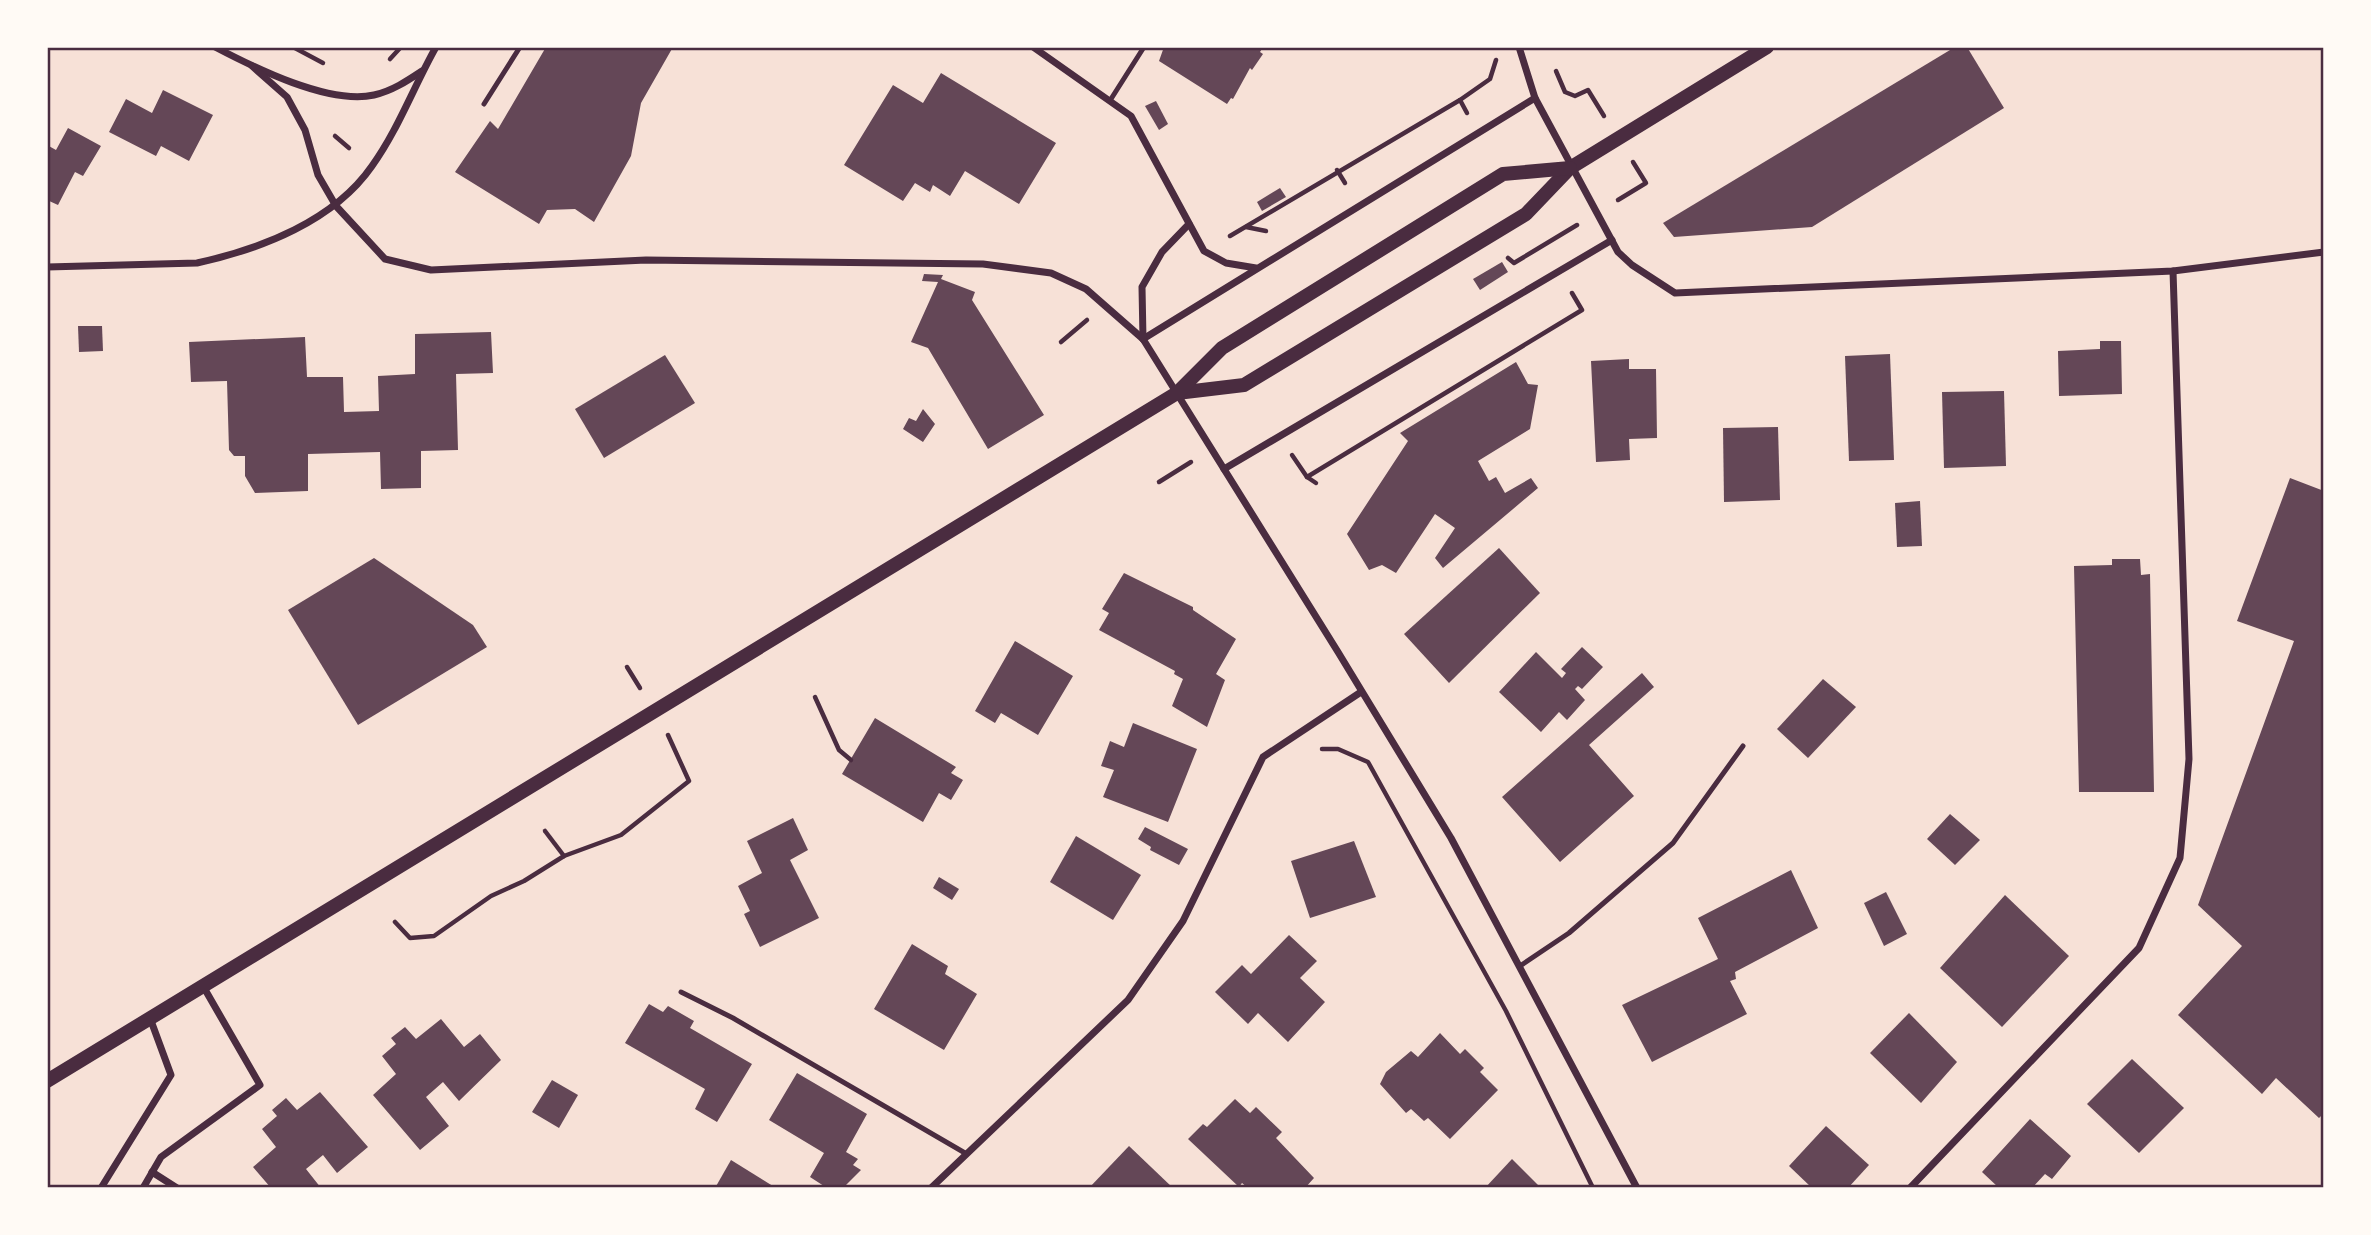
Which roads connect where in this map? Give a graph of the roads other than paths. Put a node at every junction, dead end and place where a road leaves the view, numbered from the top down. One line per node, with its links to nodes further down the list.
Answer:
1 (215, 47): 8 (street)
2 (436, 47): 9 (street)
3 (520, 47): 12 (lane)
4 (1034, 47): 11 (street)
5 (1144, 47): 11 (lane)
6 (1767, 47): 13 (main road)
7 (1520, 49): 10 (street)
8 (252, 66): 9 (street); 14 (street)
9 (423, 71): 14 (street)
10 (1535, 98): 13 (street); 19 (street)
11 (1111, 99): 15 (street)
12 (485, 104)
13 (1570, 167): 16 (street); 22 (main road); 22 (main road)
14 (336, 206): 18 (street); 21 (street)
15 (1189, 224): 19 (street); 21 (street)
16 (1612, 240): 20 (street); 23 (street)
17 (2324, 252): 20 (street)
18 (47, 267)
19 (1257, 268): 21 (street)
20 (2172, 271): 38 (street)
21 (1143, 339): 22 (street)
22 (1177, 393): 23 (street); 27 (main road)
23 (1224, 469): 24 (street)
24 (1361, 692): 26 (street); 31 (street)
25 (1743, 746): 26 (lane)
26 (1520, 966): 37 (street)
27 (203, 986): 29 (main road); 32 (street)
28 (681, 992): 31 (lane)
29 (150, 1018): 30 (main road); 33 (street)
30 (47, 1081)
31 (965, 1153): 36 (street)
32 (152, 1172): 34 (street); 35 (street)
33 (101, 1188)
34 (143, 1188)
35 (177, 1188)
36 (931, 1188)
37 (1637, 1188)
38 (1910, 1188)

